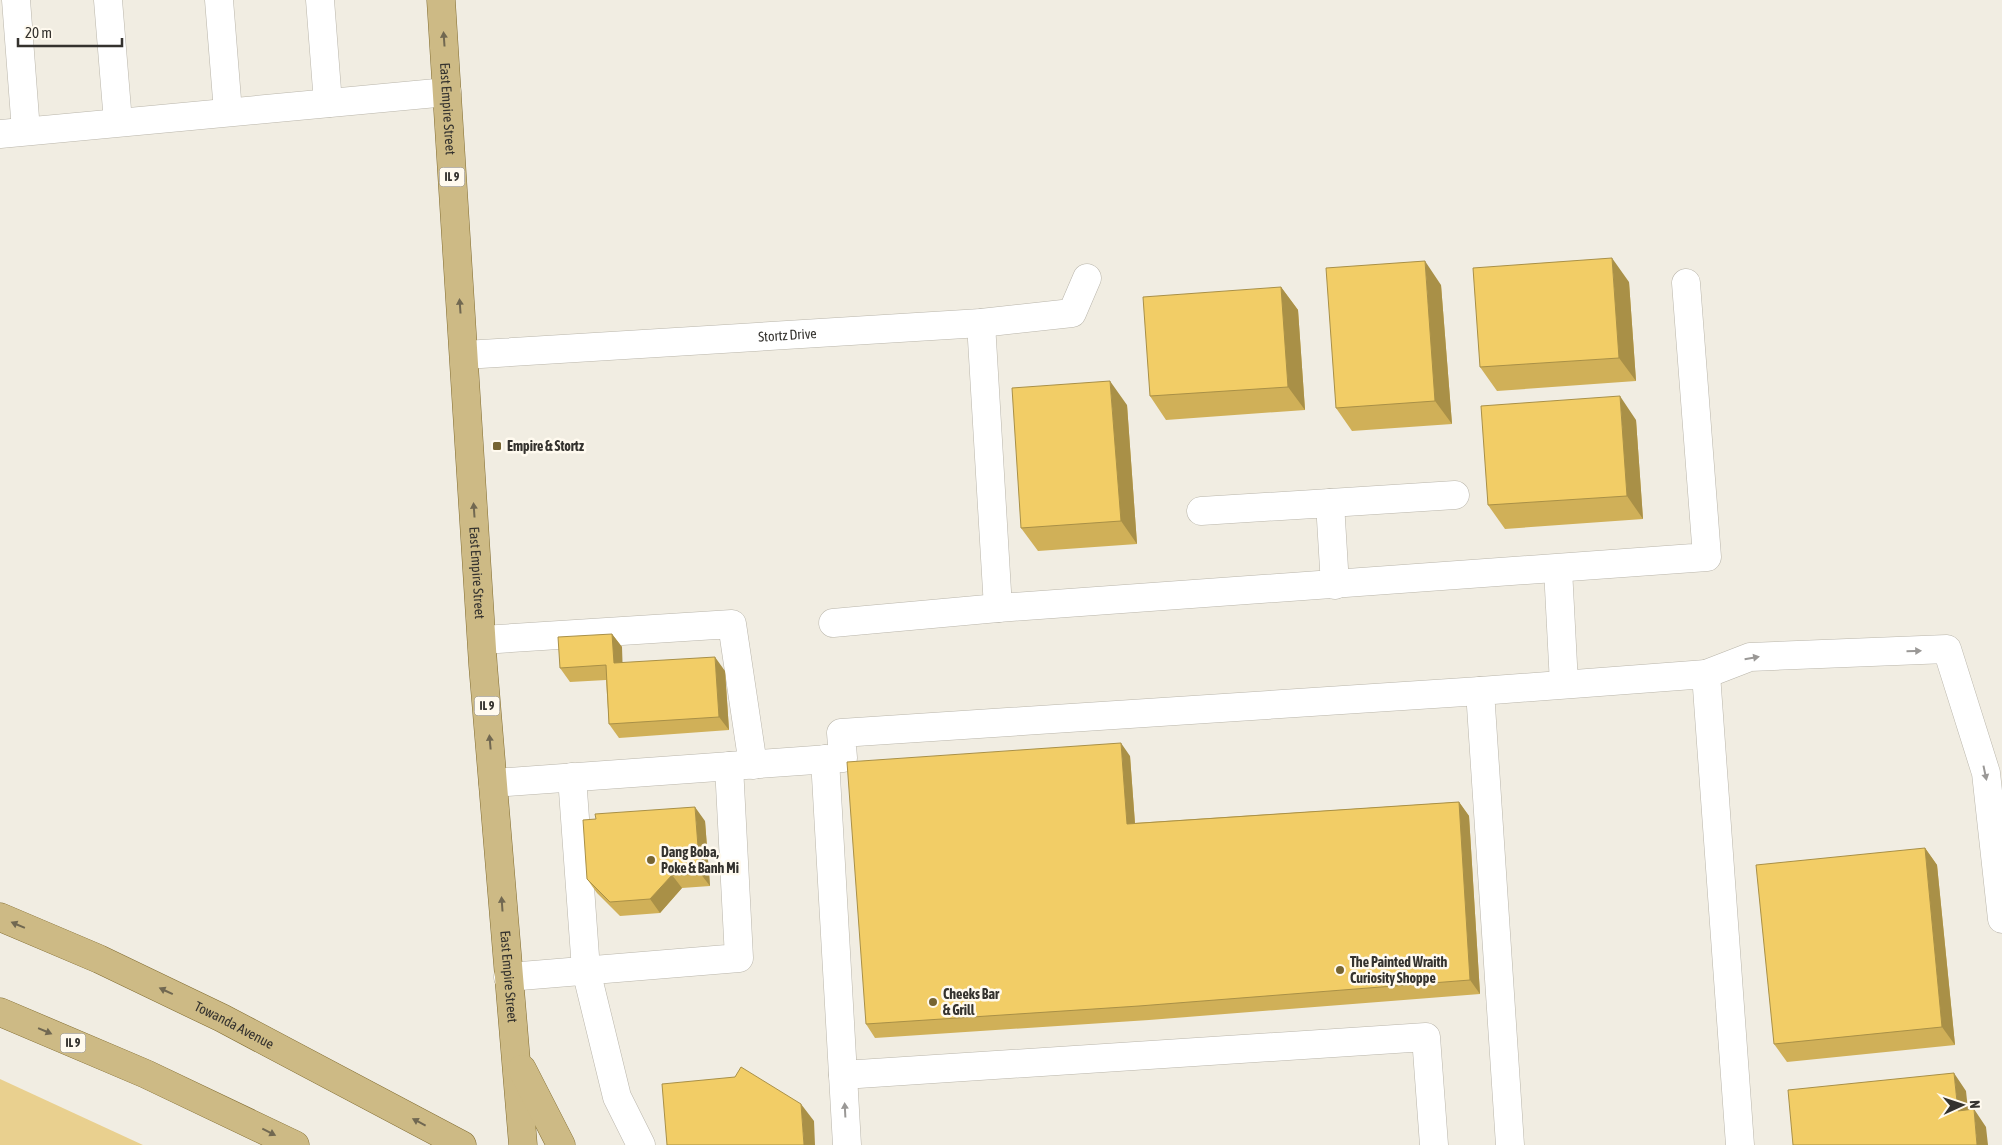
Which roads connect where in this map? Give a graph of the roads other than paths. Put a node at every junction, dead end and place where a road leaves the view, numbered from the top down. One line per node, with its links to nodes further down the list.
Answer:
1 (16, 0): 10 (street)
2 (108, 0): 9 (street)
3 (219, 0): 8 (street)
4 (320, 0): 7 (street)
5 (441, 0): 6 (main road, East Empire Street / IL 9, one-way to 5)
6 (447, 92): 7 (street); 14 (main road, East Empire Street / IL 9, one-way to 6)
7 (328, 103): 8 (street)
8 (228, 112): 9 (street)
9 (118, 122): 10 (street)
10 (13, 132)
11 (1087, 278): 13 (street, Stortz Drive)
12 (1686, 283): 18 (street)
13 (980, 323): 14 (street, Stortz Drive); 20 (street)
14 (464, 355): 22 (main road, East Empire Street / IL 9, one-way to 14)
15 (1455, 495): 16 (street)
16 (1330, 503): 17 (street); 19 (street)
17 (1201, 511)
18 (1558, 569): 19 (street); 24 (street)
19 (1335, 585): 20 (street)
20 (998, 608): 21 (street)
21 (833, 623)
22 (482, 640): 27 (street); 29 (main road, East Empire Street / IL 9, one-way to 22)
23 (1706, 674): 24 (street); 31 (street, one-way to 31); 47 (street)
24 (1564, 684): 25 (street)
25 (1480, 692): 26 (street); 46 (street)
26 (825, 760): 27 (street); 37 (street)
27 (741, 765): 28 (street); 32 (street)
28 (572, 777): 29 (street); 32 (street)
29 (493, 783): 33 (main road, East Empire Street / IL 9, one-way to 29)
30 (0, 917): 40 (main road, Towanda Avenue, one-way to 30)
31 (2002, 919)
32 (586, 970): 33 (street); 43 (street)
33 (508, 977): 35 (main road, East Empire Street / IL 9)
34 (0, 1012): 36 (main road, IL 9, one-way to 36)
35 (516, 1057): 41 (main road, East Empire Street / IL 9); 42 (main road)
36 (146, 1074): 38 (main road, IL 9); 39 (main road, one-way to 39)
37 (843, 1075): 44 (street, one-way to 37); 45 (street)
38 (253, 1145)
39 (295, 1145)
40 (462, 1145)
41 (523, 1145)
42 (561, 1145)
43 (641, 1145)
44 (847, 1145)
45 (1434, 1145)
46 (1510, 1145)
47 (1740, 1145)

